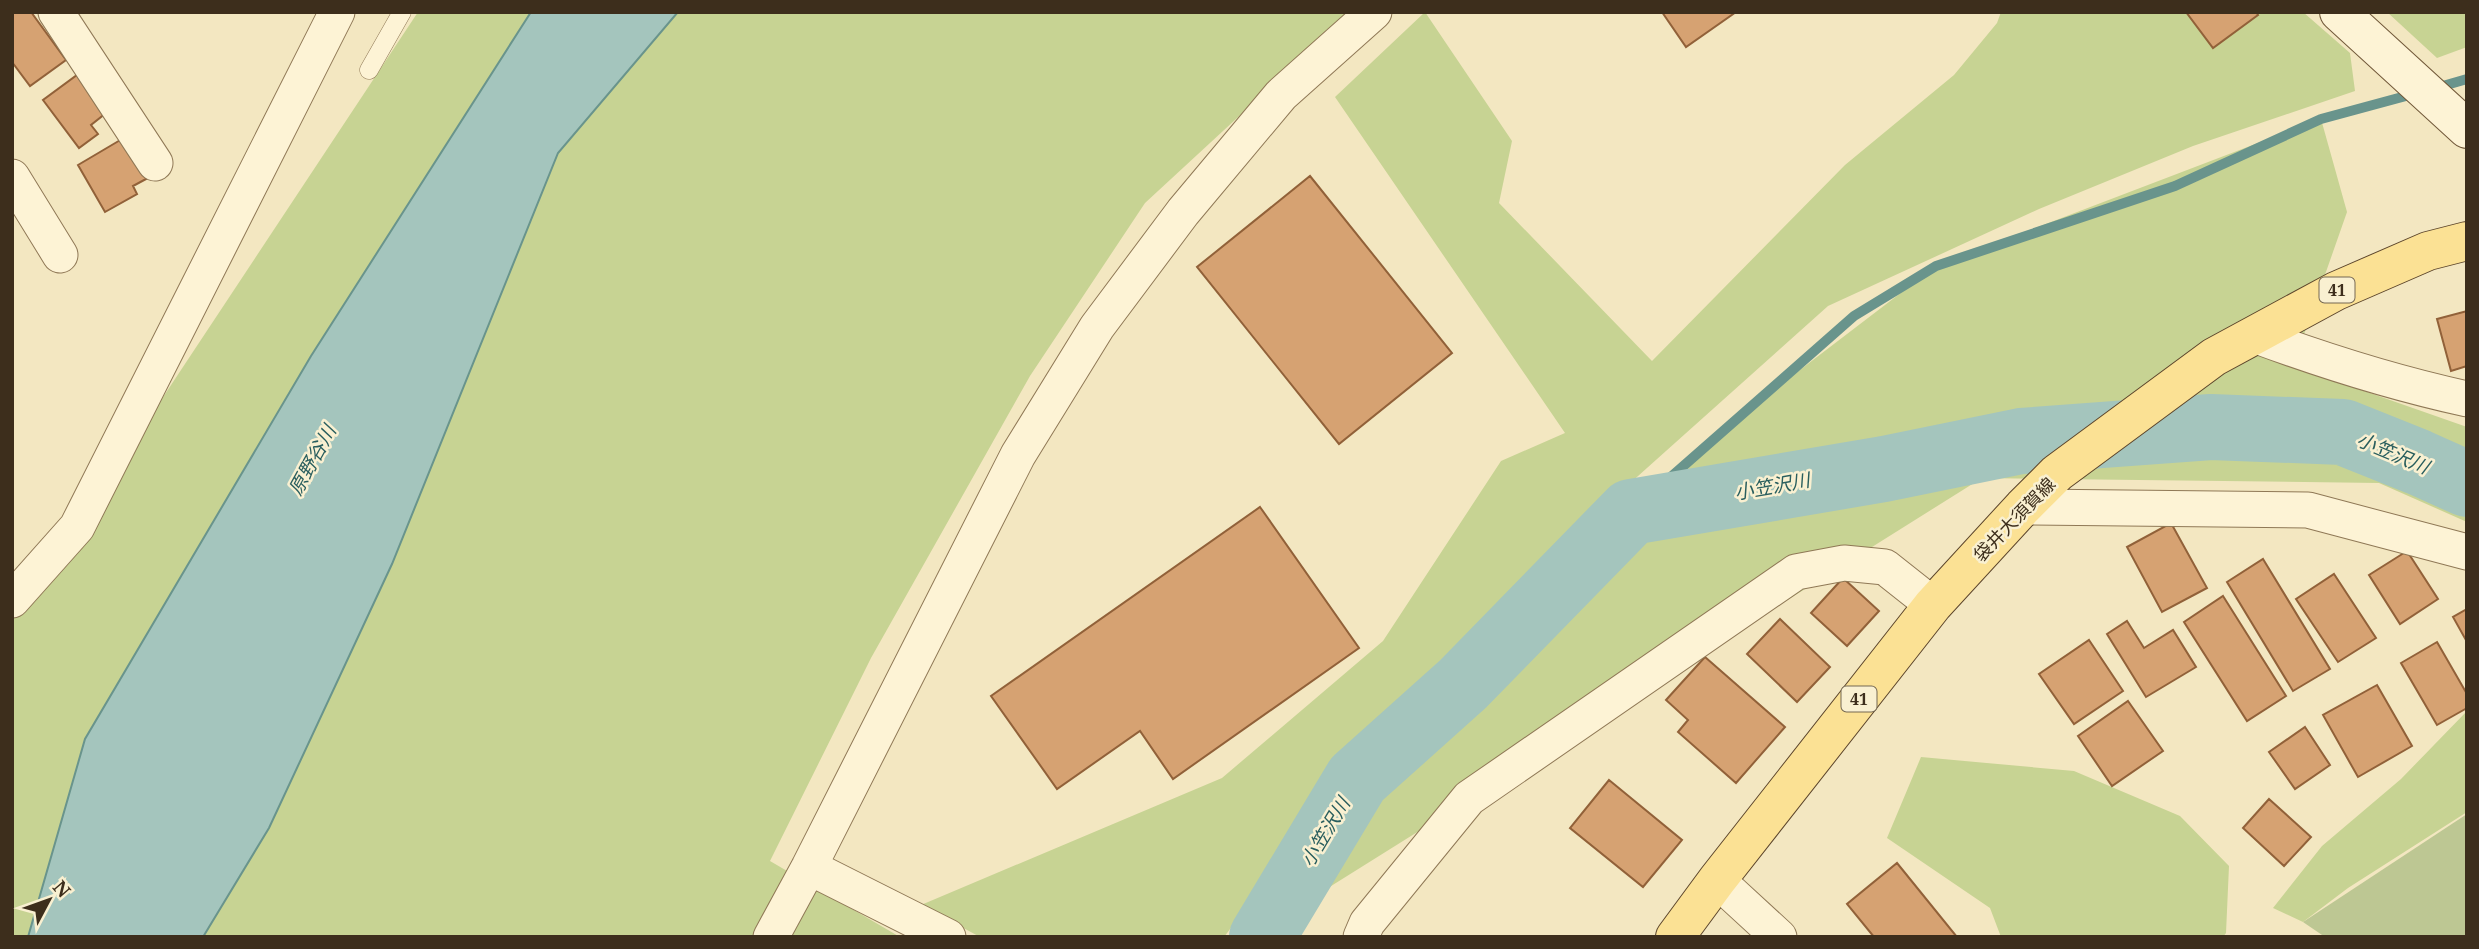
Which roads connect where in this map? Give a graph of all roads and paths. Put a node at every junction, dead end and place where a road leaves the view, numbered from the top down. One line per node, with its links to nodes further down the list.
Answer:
1 (55, 12): 8 (street)
2 (337, 12): 16 (street)
3 (402, 12): 6 (lane)
4 (1374, 12): 18 (street)
5 (2351, 24): 7 (street)
6 (369, 70)
7 (2467, 129)
8 (155, 163)
9 (12, 177): 11 (street)
10 (2467, 241): 12 (main road, 袋井大須賀線 / 41)
11 (60, 256)
12 (2254, 335): 13 (street); 14 (main road, 袋井大須賀線 / 41)
13 (2467, 399)
14 (2023, 507): 15 (street); 17 (main road, 袋井大須賀線 / 41)
15 (2467, 552)
16 (12, 600)
17 (1933, 605): 19 (main road, 袋井大須賀線 / 41); 22 (street)
18 (809, 867): 20 (street); 21 (street)
19 (1717, 880): 23 (main road, 袋井大須賀線 / 41); 24 (street)
20 (771, 937)
21 (948, 937)
22 (1361, 937)
23 (1675, 937)
24 (1779, 937)

